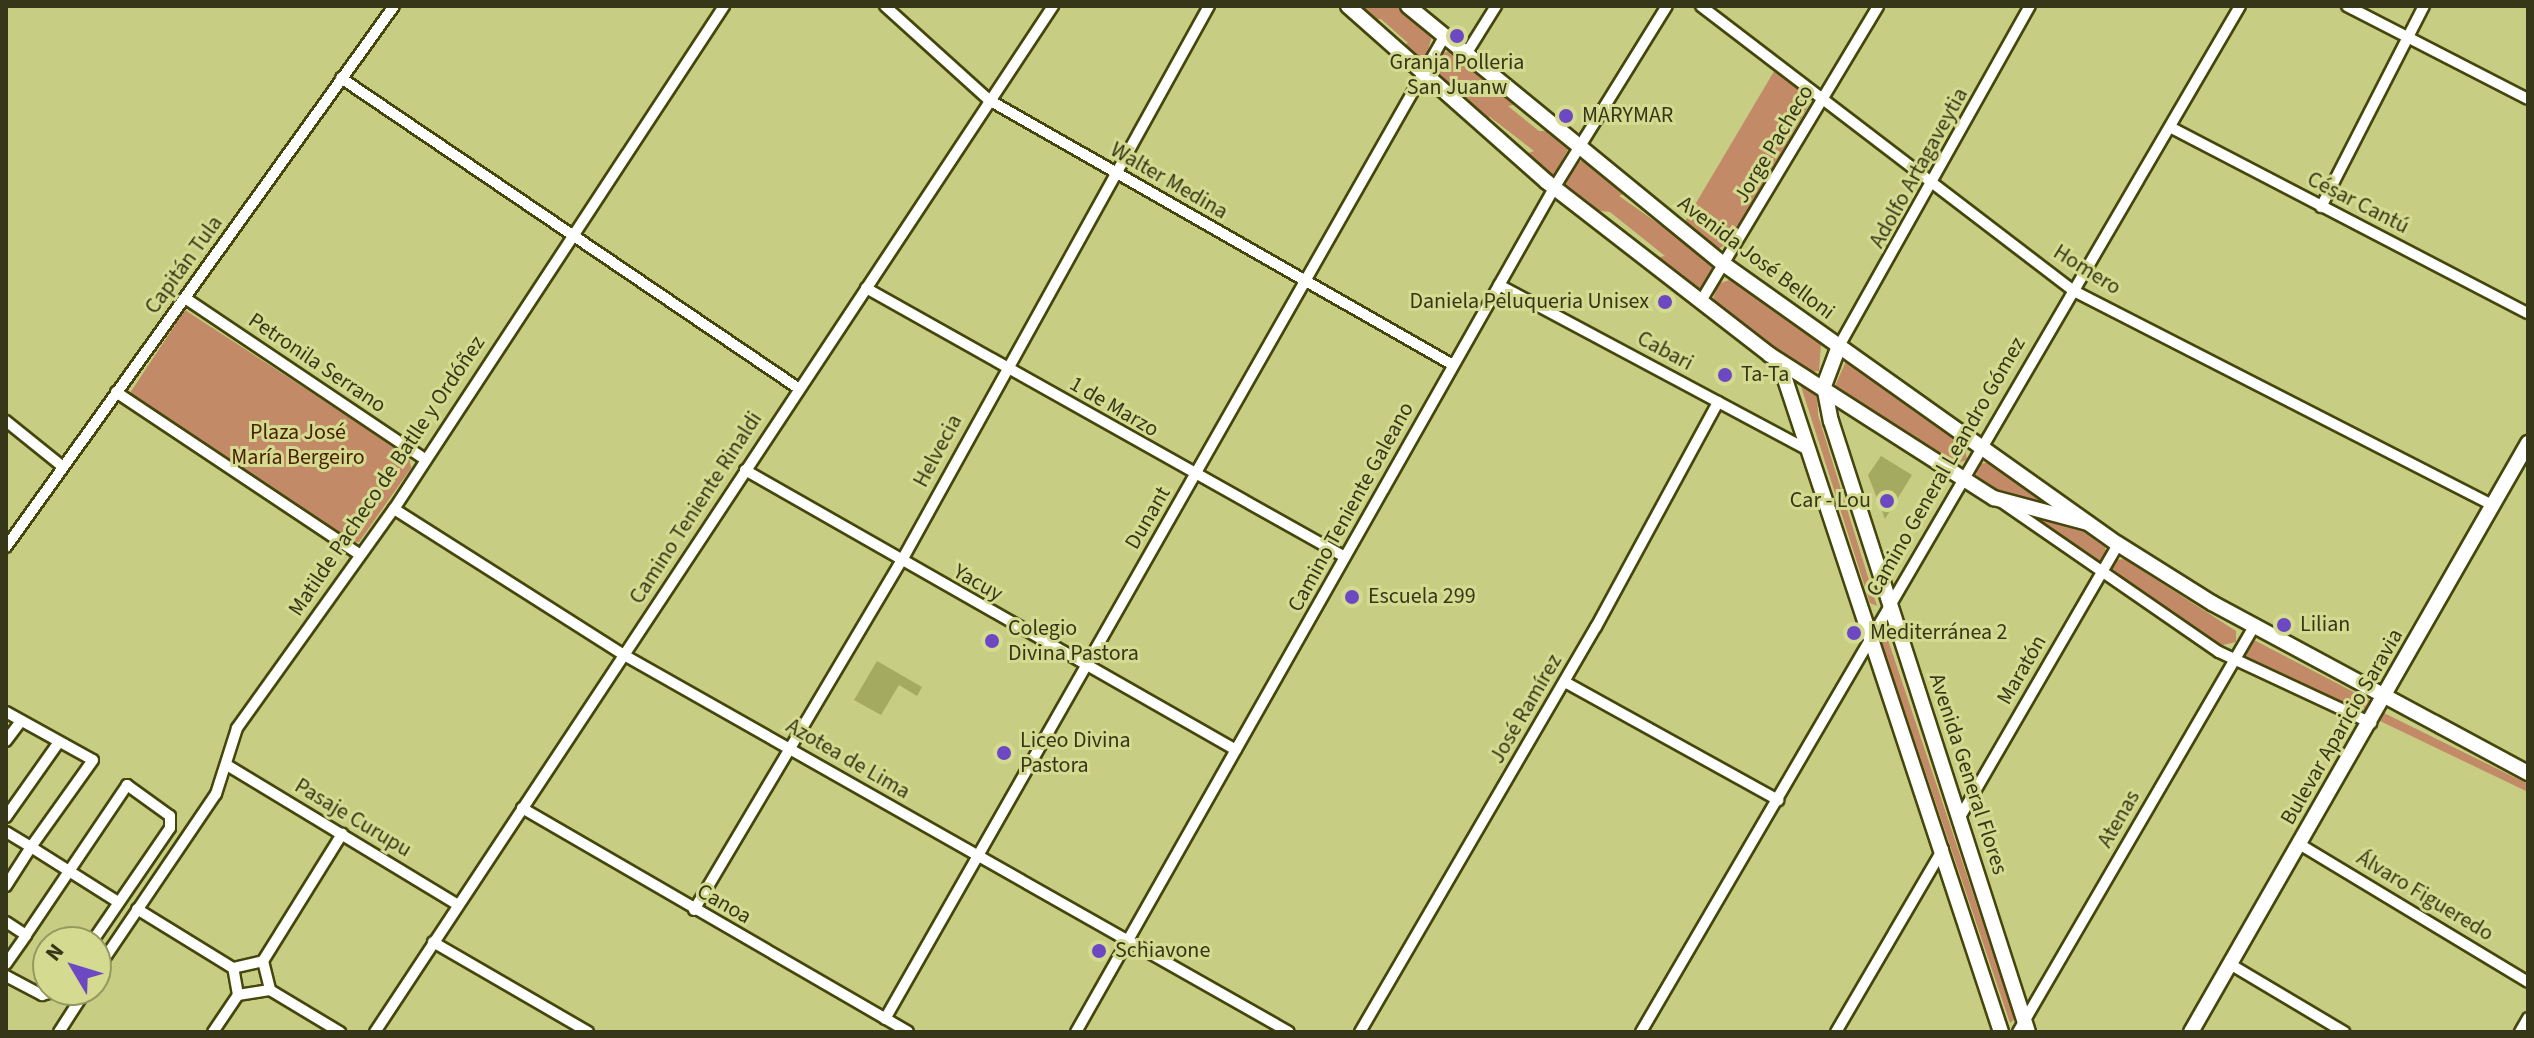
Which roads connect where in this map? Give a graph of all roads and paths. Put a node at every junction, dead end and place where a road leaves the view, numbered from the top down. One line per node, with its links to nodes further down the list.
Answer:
1 (394, 6): 20 (street, Capitán Tula)
2 (724, 6): 30 (street, Matilde Pacheco de Batlle y Ordóñez)
3 (885, 6): 22 (street, Walter Medina)
4 (1053, 6): 22 (street, Camino Teniente Rinaldi)
5 (1209, 6): 26 (street, Helvecia)
6 (1348, 6): 19 (main road, Avenida José Belloni)
7 (1408, 6): 16 (main road, Avenida José Belloni)
8 (1496, 6): 18 (street)
9 (1667, 6): 25 (street, Camino Teniente Galeano)
10 (1701, 6): 23 (street, Homero)
11 (1878, 6): 23 (street, Jorge Pacheco)
12 (2030, 6): 27 (street, Adolfo Artagaveytia)
13 (2240, 6): 24 (street, Camino General Leandro Gómez)
14 (2347, 6): 17 (street)
15 (2424, 6): 17 (street)
16 (1444, 37): 18 (main road, Avenida José Belloni); 19 (street, Dunant)
17 (2408, 38): 21 (street); 29 (street)
18 (1466, 54): 25 (main road, Avenida José Belloni)
19 (1422, 76): 28 (main road, Avenida José Belloni); 32 (street, Dunant)
20 (341, 78): 30 (street); 36 (street, Capitán Tula)
21 (2528, 99)
22 (989, 100): 26 (street, Walter Medina); 34 (street, Camino Teniente Rinaldi)
23 (1824, 100): 27 (street, Homero); 31 (street, Jorge Pacheco)
24 (2170, 127): 29 (street, César Cantú); 35 (street, Camino General Leandro Gómez)
25 (1582, 149): 28 (street, Camino Teniente Galeano); 31 (main road, Avenida José Belloni)
26 (1114, 172): 32 (street, Walter Medina); 42 (street, Helvecia)
27 (1935, 183): 35 (street, Homero); 39 (street, Adolfo Artagaveytia)
28 (1554, 188): 33 (street, Camino Teniente Galeano); 37 (main road, Avenida José Belloni)
29 (2321, 207): 38 (street, César Cantú)
30 (571, 234): 44 (street); 51 (street, Matilde Pacheco de Batlle y Ordóñez)
31 (1725, 265): 37 (street, Jorge Pacheco); 39 (main road, Avenida José Belloni)
32 (1305, 282): 41 (street, Walter Medina); 55 (street, Dunant)
33 (1499, 285): 41 (street, Camino Teniente Galeano); 46 (street, Cabari)
34 (866, 288): 42 (street, 1 de Marzo); 44 (street, Camino Teniente Rinaldi)
35 (2074, 291): 48 (street, Camino General Leandro Gómez); 57 (street, Homero)
36 (185, 298): 45 (street, Capitán Tula); 51 (street, Petronila Serrano)
37 (1701, 301): 40 (main road, Avenida José Belloni)
38 (2528, 313)
39 (1839, 346): 43 (main road); 48 (main road, Avenida José Belloni)
40 (1779, 361): 43 (main road, Avenida José Belloni); 50 (main road)
41 (1453, 365): 63 (street, Camino Teniente Galeano)
42 (1005, 369): 55 (street, 1 de Marzo); 64 (street, Helvecia)
43 (1824, 386): 54 (main road, Avenida José Belloni); 66 (main road, Avenida General Flores)
44 (798, 388): 53 (street, Camino Teniente Rinaldi)
45 (116, 392): 52 (street, Capitán Tula); 62 (street)
46 (1718, 402): 50 (street, Cabari); 72 (street, José Ramírez)
47 (6, 421): 52 (street)
48 (1981, 442): 54 (street, Camino General Leandro Gómez); 59 (main road, Avenida José Belloni)
49 (2528, 443): 57 (main road, Bulevar Aparicio Saravia)
50 (1812, 452): 68 (main road)
51 (426, 460): 58 (street, Matilde Pacheco de Batlle y Ordóñez)
52 (63, 467): 61 (street, Capitán Tula)
53 (745, 470): 64 (street, Yacuy); 69 (street, Camino Teniente Rinaldi)
54 (1962, 475): 56 (main road, Avenida José Belloni); 66 (street, Camino General Leandro Gómez)
55 (1195, 476): 63 (street, 1 de Marzo); 71 (street, Dunant)
56 (1998, 499): 59 (main road, Avenida José Belloni); 65 (street, Avenida José Belloni)
57 (2492, 505): 73 (main road, Bulevar Aparicio Saravia)
58 (394, 509): 62 (street, Matilde Pacheco de Batlle y Ordóñez); 69 (street, Azotea de Lima)
59 (2092, 525): 60 (main road, Avenida José Belloni)
60 (2118, 544): 65 (street, Maratón); 67 (main road, Avenida José Belloni)
61 (6, 547)
62 (359, 554): 81 (street, Matilde Pacheco de Batlle y Ordóñez)
63 (1345, 557): 80 (street, Camino Teniente Galeano)
64 (901, 562): 71 (street, Yacuy); 79 (street, Helvecia)
65 (2101, 573): 70 (street, Avenida José Belloni); 86 (street, Maratón)
66 (1889, 604): 68 (street, Camino General Leandro Gómez); 86 (main road, Avenida General Flores)
67 (2254, 626): 70 (street, Atenas); 73 (main road, Avenida José Belloni)
68 (1871, 637): 83 (street, Camino General Leandro Gómez); 91 (main road)
69 (624, 655): 79 (street, Azotea de Lima); 84 (street, Camino Teniente Rinaldi)
70 (2235, 660): 76 (street, Avenida José Belloni); 117 (street, Atenas)
71 (1086, 667): 80 (street, Yacuy); 92 (street, Dunant)
72 (1565, 682): 83 (street); 126 (street, José Ramírez)
73 (2386, 697): 76 (main road, Bulevar Aparicio Saravia); 82 (main road, Avenida José Belloni)
74 (6, 712): 75 (street)
75 (21, 721): 77 (street); 78 (street)
76 (2371, 723): 89 (main road, Bulevar Aparicio Saravia)
77 (6, 741)
78 (59, 742): 85 (street); 90 (street)
79 (788, 748): 92 (street, Azotea de Lima); 98 (street, Helvecia)
80 (1236, 750): 102 (street, Camino Teniente Galeano)
81 (227, 765): 88 (street, Pasaje Curupu); 97 (street, Matilde Pacheco de Batlle y Ordóñez)
82 (2528, 773)
83 (1778, 800): 127 (street, Camino General Leandro Gómez)
84 (522, 808): 96 (street, Camino Teniente Rinaldi); 98 (street, Canoa)
85 (6, 817)
86 (1960, 817): 117 (main road, Avenida General Flores)
87 (6, 832): 90 (street)
88 (342, 834): 96 (street, Pasaje Curupu); 105 (street)
89 (2301, 845): 107 (main road, Bulevar Aparicio Saravia); 110 (street, Álvaro Figueredo)
90 (31, 847): 93 (street); 94 (street)
91 (1943, 849): 128 (street); 129 (main road)
92 (977, 855): 102 (street, Azotea de Lima); 116 (street, Dunant)
93 (71, 870): 95 (street); 95 (street); 101 (street)
94 (6, 886)
95 (118, 902): 100 (street)
96 (458, 905): 103 (street, Camino Teniente Rinaldi)
97 (137, 909): 104 (street, Matilde Pacheco de Batlle y Ordóñez); 108 (street)
98 (694, 910): 116 (street, Canoa)
99 (6, 922): 101 (street)
100 (102, 926)
101 (26, 935): 106 (street)
102 (1129, 941): 124 (street, Camino Teniente Galeano); 125 (street, Azotea de Lima)
103 (433, 942): 121 (street, Camino Teniente Rinaldi); 122 (street)
104 (112, 947)
105 (263, 961): 108 (street); 112 (street)
106 (6, 964)
107 (2230, 964): 130 (main road, Bulevar Aparicio Saravia); 131 (street)
108 (233, 968): 113 (street)
109 (6, 976): 111 (street)
110 (2528, 982)
111 (32, 990)
112 (270, 990): 113 (street); 120 (street)
113 (238, 995): 119 (street)
114 (76, 1006): 118 (street)
115 (2528, 1018): 132 (street)
116 (885, 1019): 123 (street, Canoa)
117 (2024, 1028)
118 (59, 1032)
119 (213, 1032)
120 (340, 1032)
121 (375, 1032)
122 (588, 1032)
123 (908, 1032)
124 (1076, 1032)
125 (1289, 1032)
126 (1360, 1032)
127 (1641, 1032)
128 (1836, 1032)
129 (2001, 1032)
130 (2191, 1032)
131 (2344, 1032)
132 (2520, 1032)

